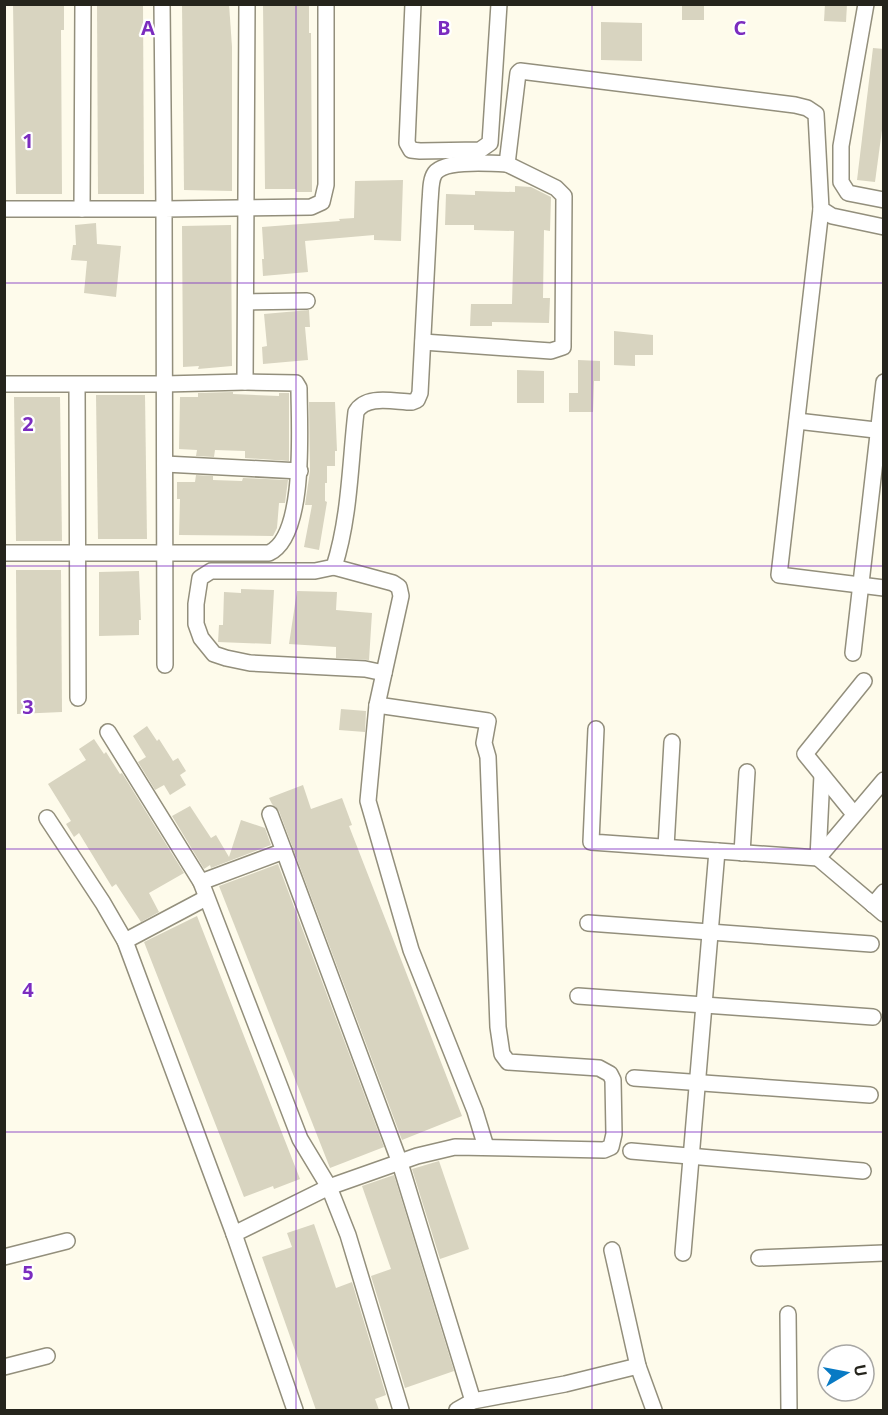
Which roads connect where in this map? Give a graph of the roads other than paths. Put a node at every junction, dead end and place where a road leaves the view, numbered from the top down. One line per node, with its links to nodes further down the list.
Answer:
1 (83, 4): 11 (street)
2 (162, 4): 12 (street)
3 (247, 4): 13 (street)
4 (326, 4): 13 (street)
5 (413, 4): 6 (street)
6 (499, 4)
7 (866, 4): 9 (street)
8 (507, 164): 14 (street); 18 (street); 18 (street)
9 (884, 200)
10 (4, 209): 11 (street)
11 (82, 209): 12 (street)
12 (164, 209): 13 (street); 22 (street)
13 (246, 209): 17 (street)
14 (821, 209): 15 (street); 24 (street)
15 (884, 226)
16 (307, 301): 17 (street)
17 (246, 302): 19 (street)
18 (423, 342): 31 (street)
19 (245, 382): 22 (street); 27 (street)
20 (884, 382): 25 (street)
21 (4, 384): 23 (street)
22 (164, 384): 23 (street); 26 (street)
23 (78, 385): 29 (street)
24 (797, 422): 25 (street); 32 (street)
25 (881, 431): 32 (street)
26 (165, 464): 27 (street); 30 (street)
27 (300, 471): 30 (street)
28 (4, 553): 29 (street)
29 (78, 553): 30 (street); 38 (street)
30 (164, 553): 35 (street)
31 (334, 567): 36 (street); 36 (street)
32 (861, 585): 33 (street); 34 (street)
33 (884, 588)
34 (853, 652)
35 (165, 664)
36 (384, 673): 39 (street)
37 (864, 681): 44 (street)
38 (78, 698)
39 (377, 705): 68 (street); 68 (street)
40 (596, 729): 49 (street)
41 (108, 732): 54 (street)
42 (672, 742): 49 (street)
43 (747, 772): 52 (street)
44 (822, 775): 47 (street); 53 (street)
45 (884, 780): 47 (street)
46 (270, 814): 50 (street)
47 (854, 814): 53 (street)
48 (47, 818): 60 (street)
49 (666, 847): 51 (street)
50 (284, 851): 54 (street); 71 (street)
51 (717, 851): 52 (street); 59 (street)
52 (742, 853): 53 (street)
53 (818, 858): 57 (street)
54 (201, 882): 56 (street)
55 (884, 892): 57 (street)
56 (206, 898): 60 (street); 73 (street)
57 (878, 910)
58 (588, 923): 59 (street)
59 (710, 932): 61 (street); 63 (street)
60 (125, 941): 74 (street)
61 (871, 944)
62 (578, 996): 63 (street)
63 (704, 1005): 64 (street); 66 (street)
64 (873, 1017)
65 (634, 1078): 66 (street)
66 (697, 1083): 67 (street); 70 (street)
67 (870, 1095)
68 (486, 1147): 71 (street)
69 (631, 1151): 70 (street)
70 (691, 1156): 72 (street); 77 (street)
71 (400, 1163): 73 (street); 85 (street)
72 (863, 1171)
73 (329, 1187): 74 (street); 87 (street)
74 (234, 1234): 86 (street)
75 (68, 1241): 79 (street)
76 (612, 1250): 83 (street)
77 (683, 1253)
78 (884, 1253): 80 (street)
79 (4, 1257)
80 (759, 1258)
81 (788, 1314): 90 (street)
82 (47, 1356): 84 (street)
83 (638, 1366): 85 (street); 89 (street)
84 (4, 1367)
85 (473, 1401): 88 (street)
86 (295, 1410)
87 (401, 1410)
88 (457, 1410)
89 (654, 1410)
90 (789, 1410)

